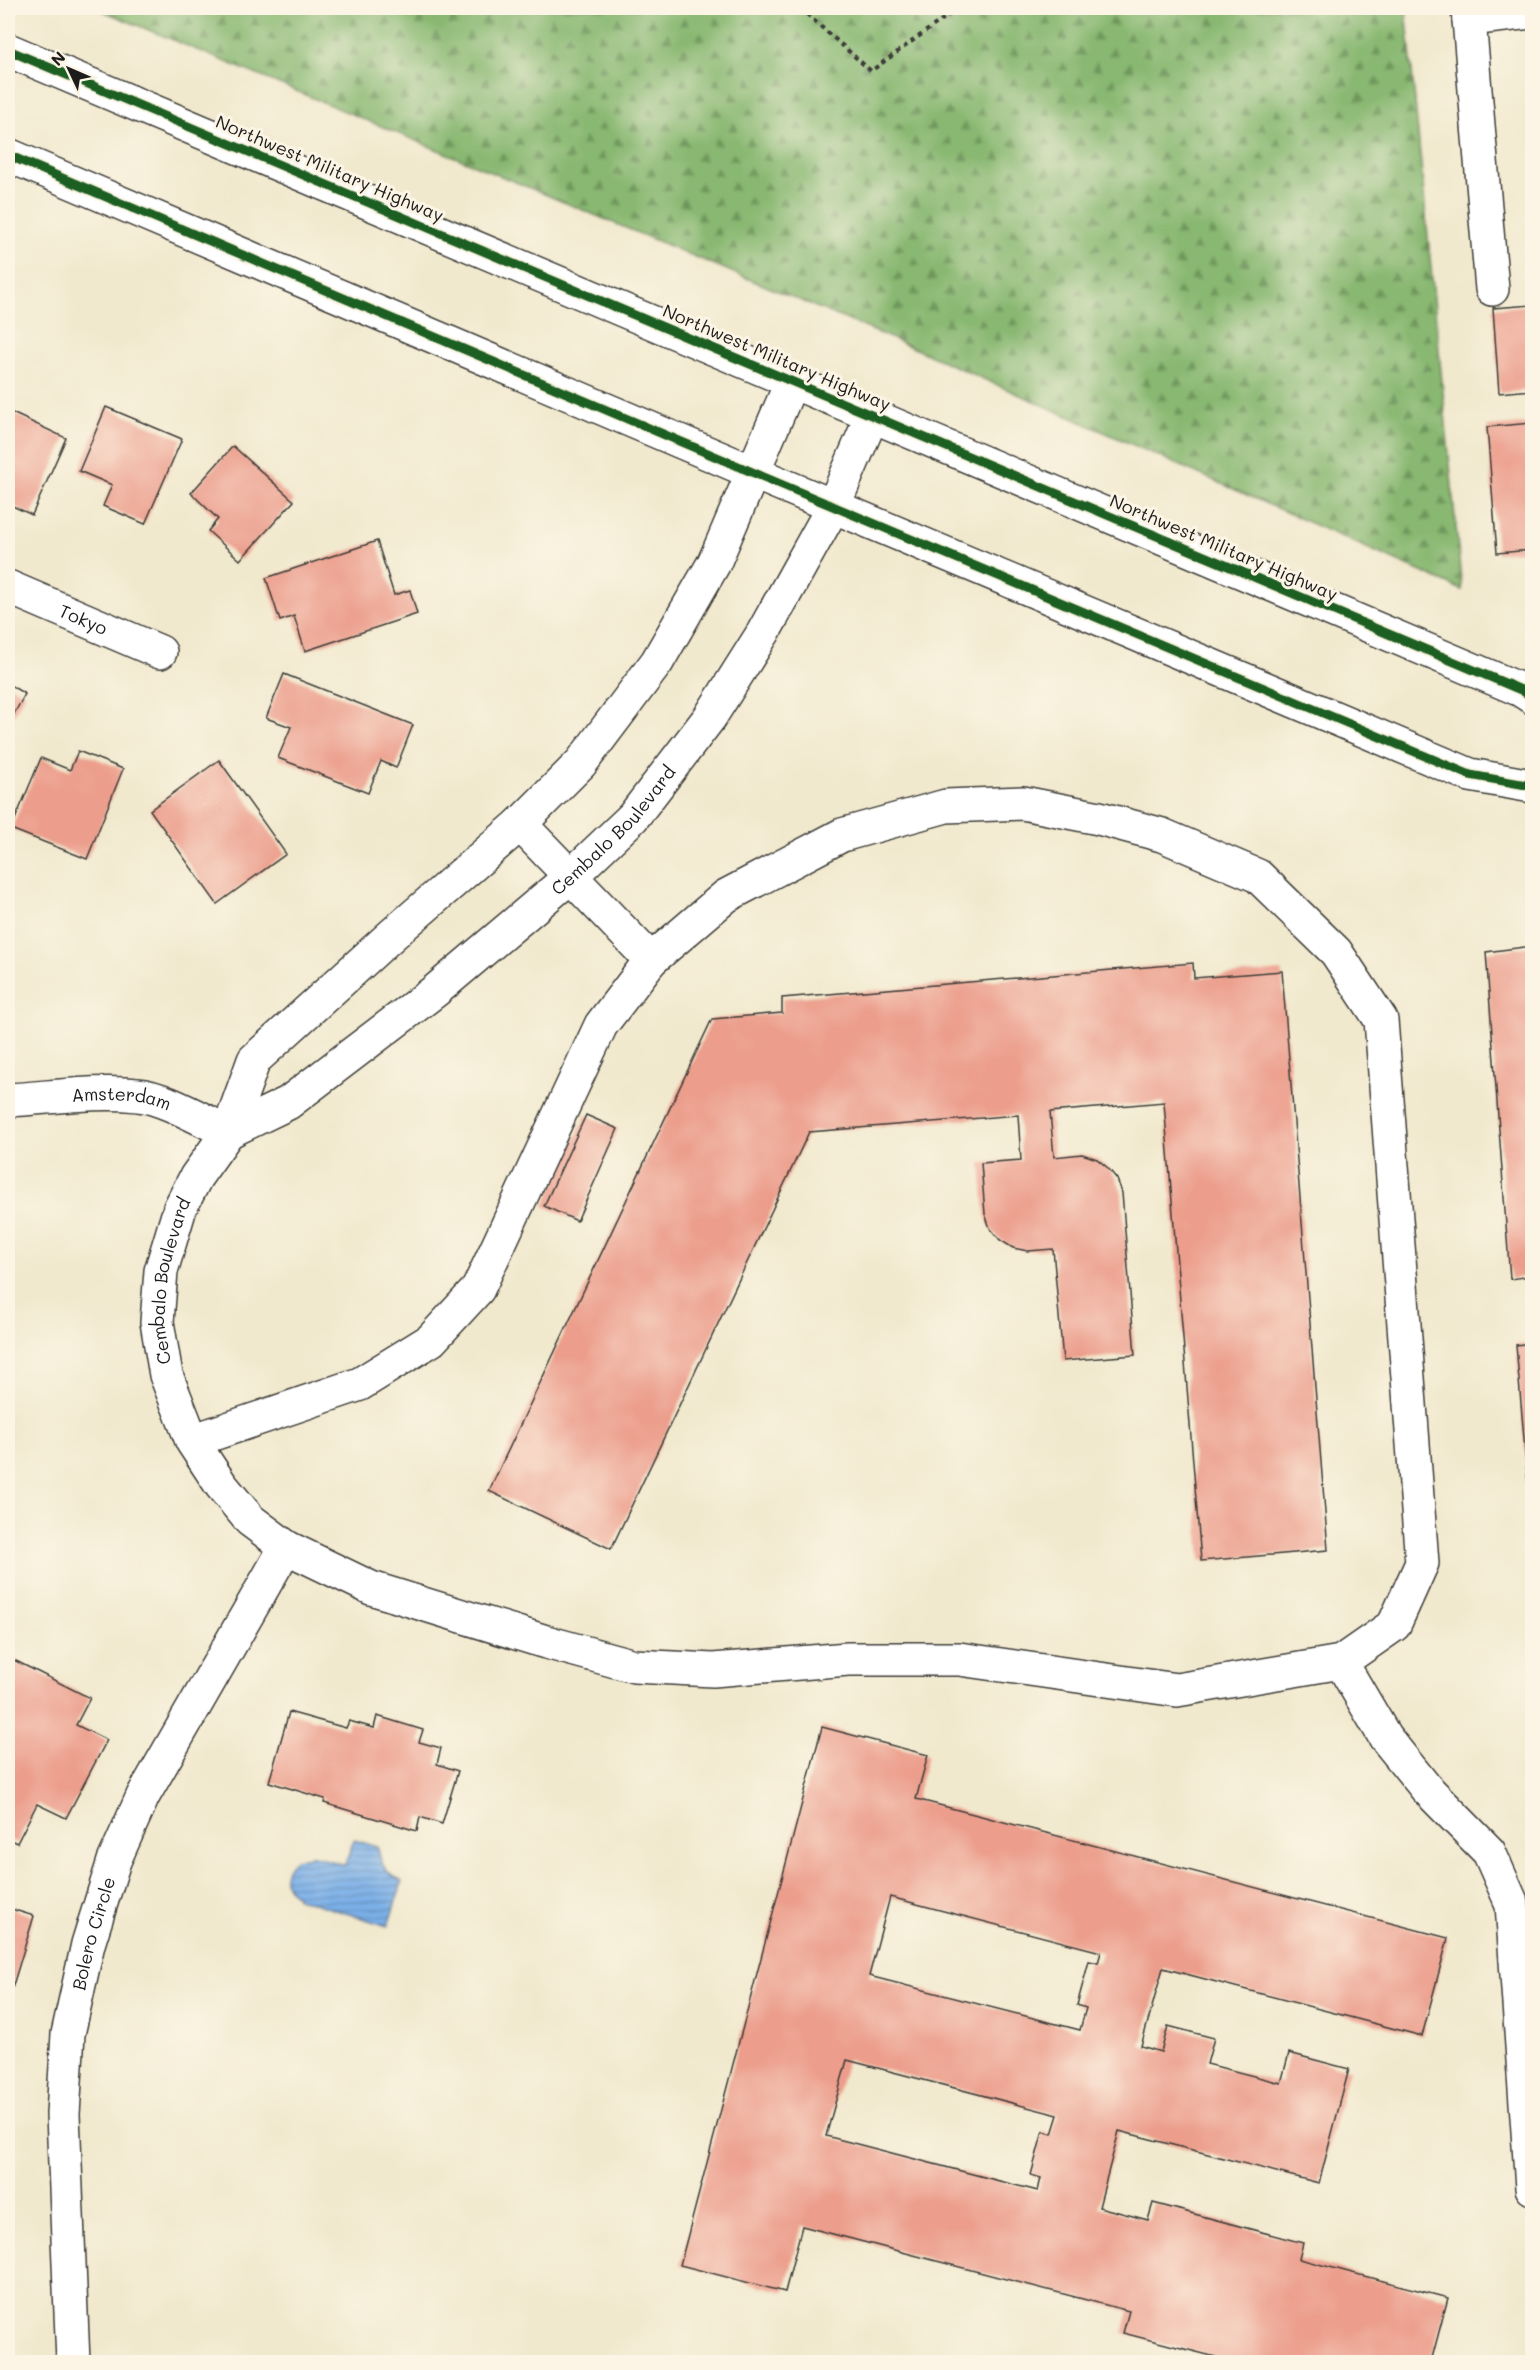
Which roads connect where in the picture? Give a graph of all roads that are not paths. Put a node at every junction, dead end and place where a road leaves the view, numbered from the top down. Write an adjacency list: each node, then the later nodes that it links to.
1 (1533, 12): 2 (street)
2 (1469, 13): 5 (street)
3 (8, 50): 6 (street, Northwest Military Highway)
4 (8, 155): 8 (street)
5 (1492, 289)
6 (792, 381): 7 (street, Northwest Military Highway); 8 (street, Cembalo Boulevard)
7 (872, 416): 9 (street, Cembalo Boulevard); 12 (street, Northwest Military Highway)
8 (752, 472): 9 (street); 14 (street, Cembalo Boulevard)
9 (833, 507): 13 (street); 15 (street, Cembalo Boulevard)
10 (8, 587): 11 (street, Tokyo)
11 (160, 652)
12 (1533, 698)
13 (1533, 786)
14 (520, 825): 15 (street); 18 (street, Cembalo Boulevard)
15 (570, 877): 16 (street); 18 (street, Cembalo Boulevard)
16 (651, 960): 19 (street); 21 (street)
17 (8, 1100): 18 (street, Amsterdam)
18 (228, 1132): 19 (street, Cembalo Boulevard)
19 (192, 1441): 20 (street, Cembalo Boulevard)
20 (286, 1547): 21 (street, Cembalo Boulevard); 23 (street, Bolero Circle)
21 (1341, 1662): 22 (street)
22 (1533, 2188)
23 (73, 2362)

